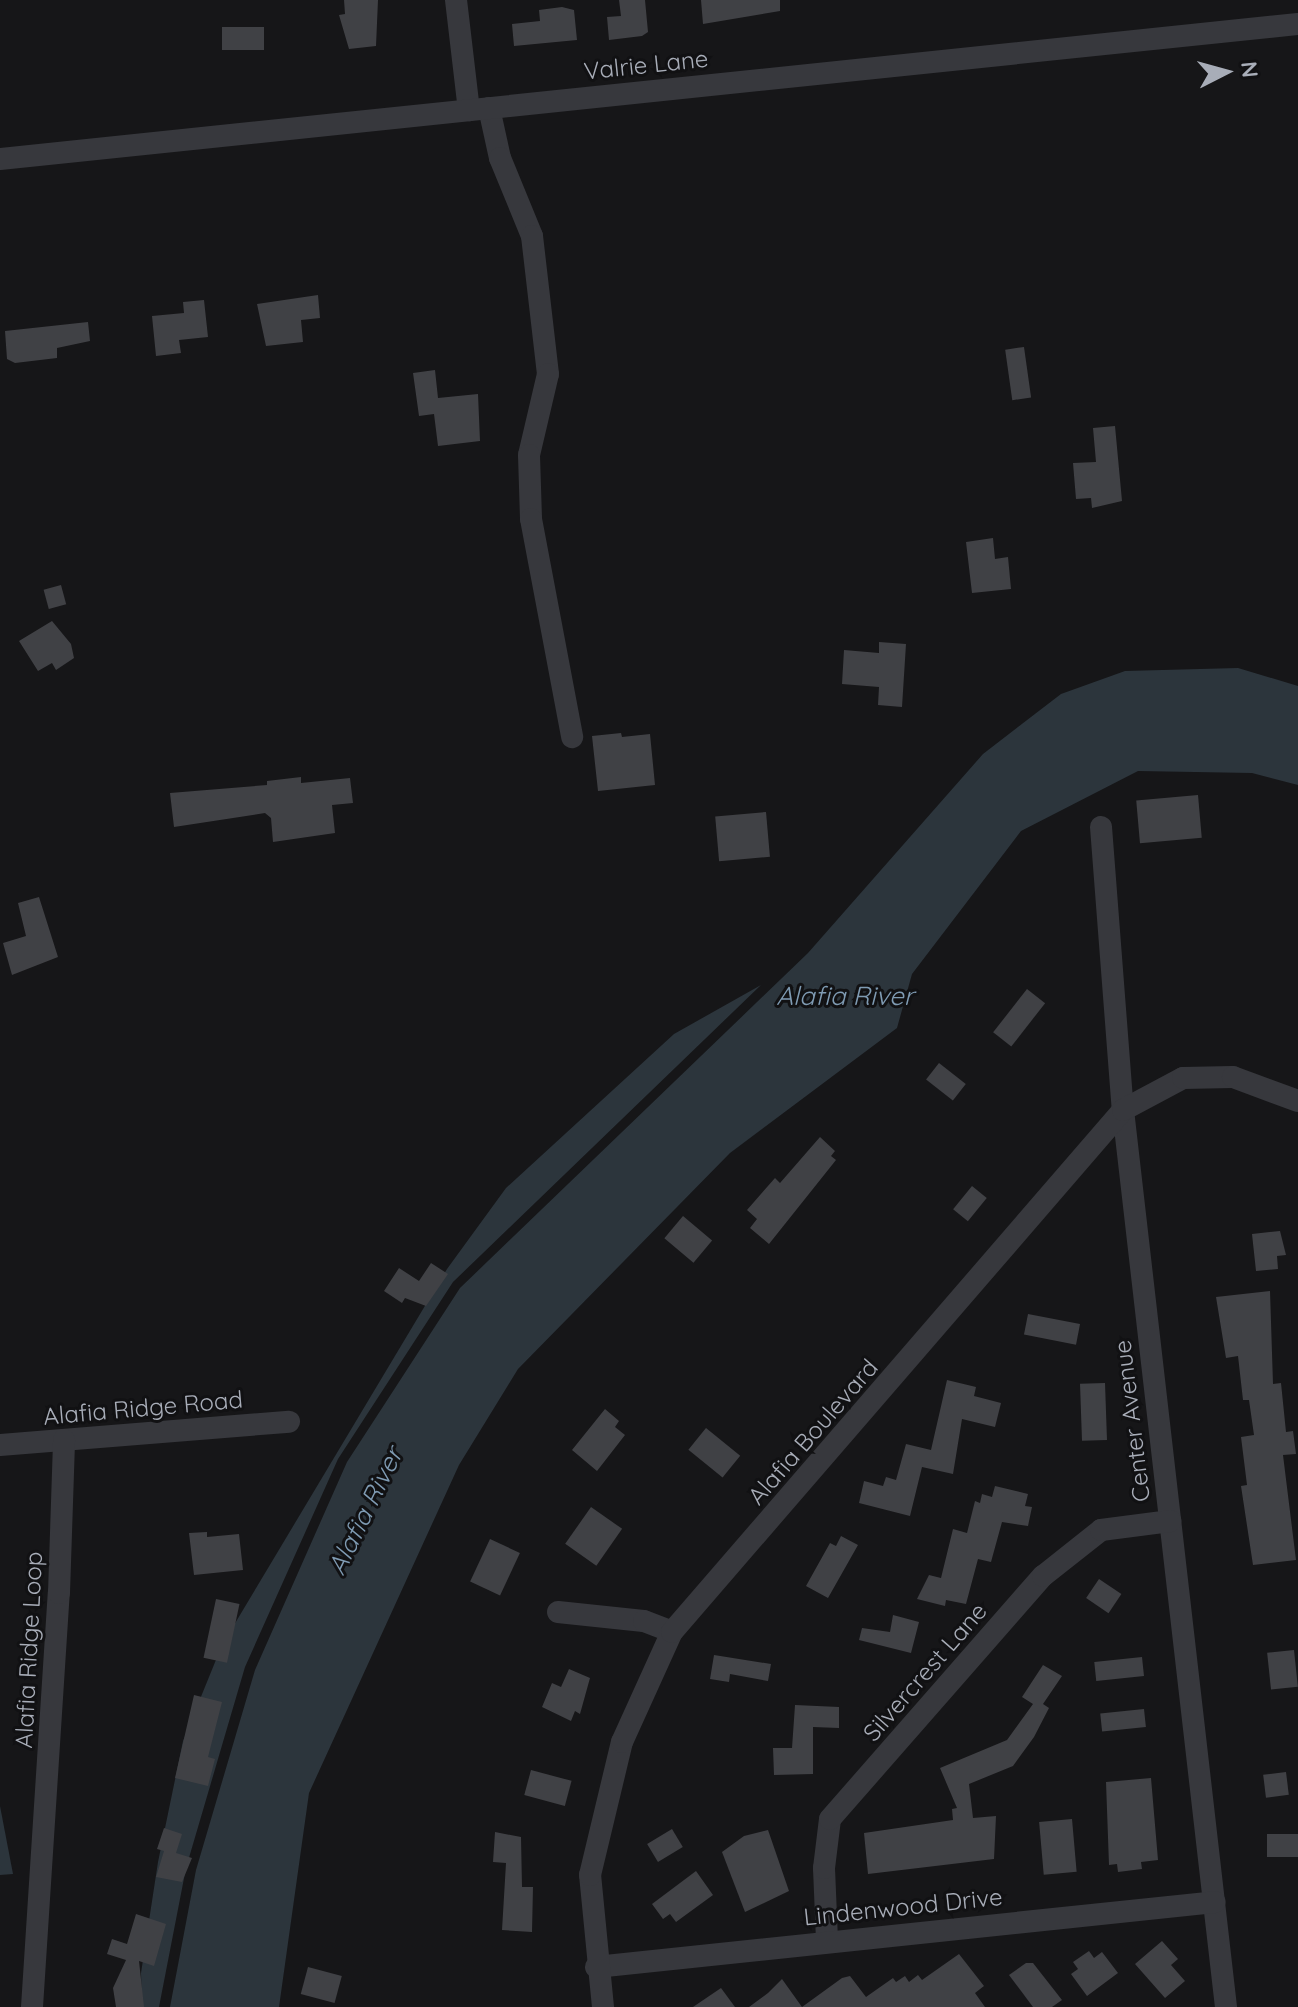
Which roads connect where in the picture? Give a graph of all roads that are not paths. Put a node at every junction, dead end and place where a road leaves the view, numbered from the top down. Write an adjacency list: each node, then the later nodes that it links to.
1 (456, 0): 3 (street)
2 (1298, 24): 3 (street, Valrie Lane)
3 (479, 109): 4 (street, Valrie Lane); 5 (street)
4 (0, 159)
5 (572, 737)
6 (1101, 827): 8 (street, Center Avenue)
7 (1298, 1101): 8 (street, Alafia Boulevard)
8 (1123, 1110): 12 (street, Center Avenue); 14 (street, Alafia Boulevard)
9 (289, 1422): 10 (street, Alafia Ridge Road)
10 (64, 1440): 11 (street, Alafia Ridge Road); 18 (street, Alafia Ridge Loop)
11 (0, 1445)
12 (1170, 1521): 15 (street, Center Avenue); 16 (street, Silvercrest Lane)
13 (558, 1612): 14 (street)
14 (672, 1632): 17 (street, Alafia Boulevard)
15 (1215, 1902): 16 (street, Lindenwood Drive); 20 (street, Center Avenue)
16 (827, 1940): 17 (street, Lindenwood Drive)
17 (596, 1967): 19 (street, Alafia Boulevard)
18 (32, 2007)
19 (603, 2007)
20 (1226, 2007)

